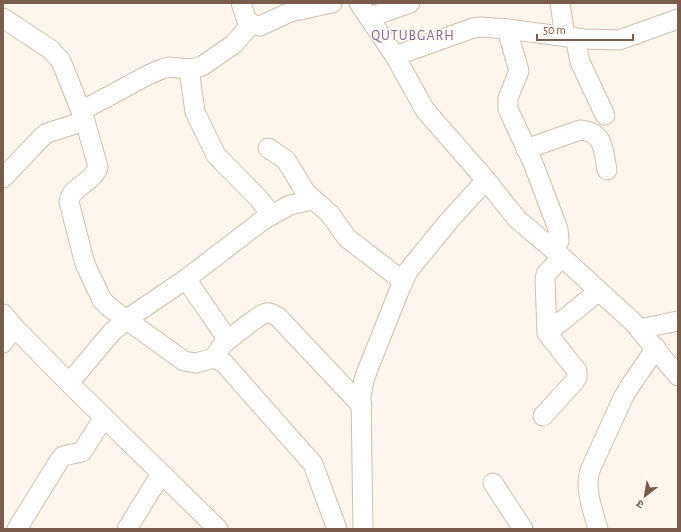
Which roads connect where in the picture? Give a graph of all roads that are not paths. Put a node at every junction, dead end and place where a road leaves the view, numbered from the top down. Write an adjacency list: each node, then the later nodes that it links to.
1 (241, 3): 8 (street)
2 (332, 3): 8 (street)
3 (410, 3): 5 (street)
4 (560, 3): 10 (street)
5 (365, 10): 11 (street)
6 (3, 18): 14 (street)
7 (678, 19): 10 (street)
8 (251, 24): 12 (street)
9 (506, 29): 10 (street); 11 (street); 16 (street)
10 (570, 37): 13 (street)
11 (395, 56): 19 (street)
12 (189, 69): 14 (street); 21 (street)
13 (605, 115)
14 (83, 116): 18 (street); 26 (street)
15 (268, 148): 20 (street)
16 (526, 149): 17 (street); 22 (street)
17 (607, 170)
18 (3, 178)
19 (486, 180): 22 (street); 24 (street)
20 (312, 200): 21 (street); 24 (street)
21 (272, 215): 23 (street)
22 (558, 254): 25 (street); 30 (street)
23 (186, 279): 26 (street); 31 (street)
24 (403, 282): 37 (street)
25 (599, 291): 29 (street); 30 (street)
26 (127, 319): 34 (street); 36 (street)
27 (8, 320): 32 (street); 36 (street)
28 (678, 321): 29 (street)
29 (639, 329): 33 (street)
30 (547, 332): 38 (street)
31 (228, 340): 34 (street); 37 (street)
32 (3, 343)
33 (656, 348): 35 (street); 48 (street)
34 (214, 358): 45 (street)
35 (678, 376)
36 (70, 383): 39 (street)
37 (362, 406): 46 (street)
38 (543, 416)
39 (104, 417): 40 (street); 42 (street)
40 (161, 474): 43 (street); 44 (street)
41 (493, 483): 47 (street)
42 (17, 529)
43 (126, 529)
44 (218, 529)
45 (337, 529)
46 (363, 529)
47 (523, 529)
48 (598, 529)

